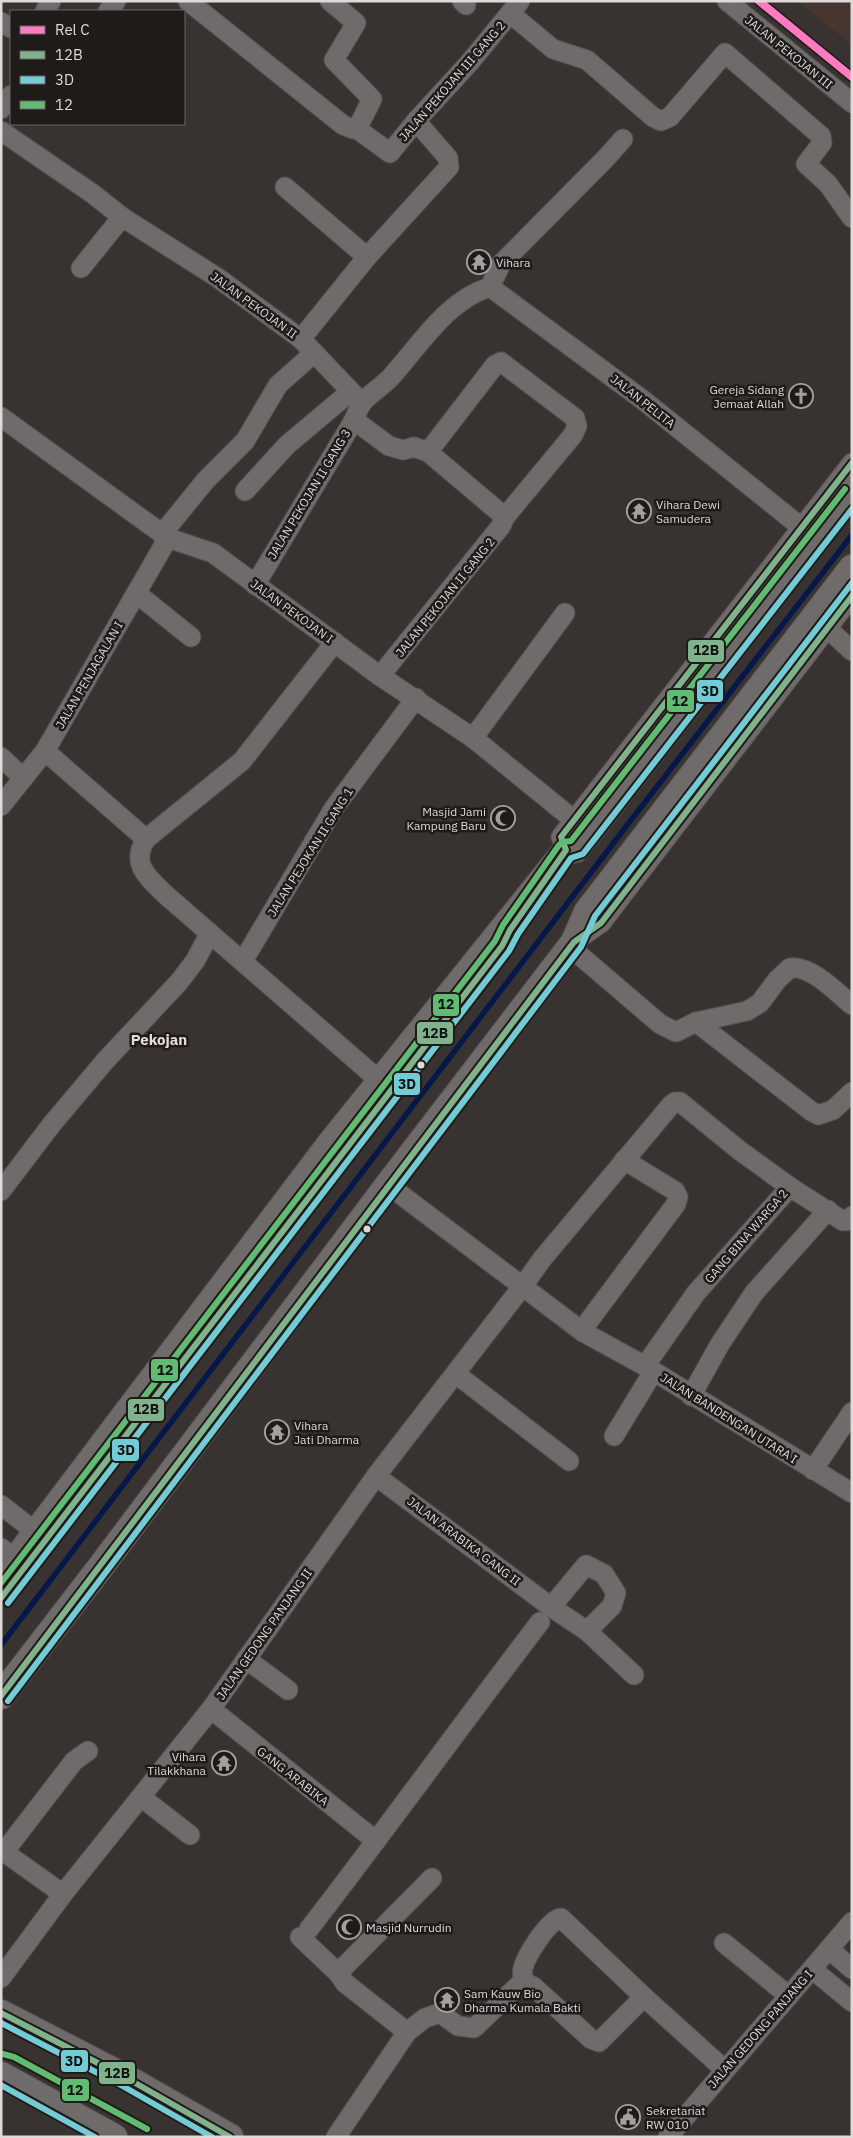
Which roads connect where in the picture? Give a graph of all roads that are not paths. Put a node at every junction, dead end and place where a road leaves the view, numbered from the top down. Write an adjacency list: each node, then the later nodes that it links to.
1 (188, 1): 9 (street)
2 (330, 1): 9 (street)
3 (727, 1): 6 (street, JALAN PEKOJAN III)
4 (515, 8): 8 (street, JALAN PEKOJAN III GANG 2); 14 (street)
5 (10, 96): 7 (street)
6 (852, 103)
7 (1, 109)
8 (416, 121): 9 (street, JALAN PEKOJAN III GANG 2); 15 (street)
9 (357, 129)
10 (1, 131): 13 (street, JALAN PEKOJAN II)
11 (623, 139): 17 (street)
12 (285, 188): 15 (street)
13 (122, 217): 16 (street); 18 (street, JALAN PEKOJAN II)
14 (852, 218)
15 (367, 257): 18 (street)
16 (81, 268)
17 (484, 290): 20 (street); 28 (street, JALAN PELITA)
18 (300, 339): 19 (street, JALAN PEKOJAN II)
19 (314, 353): 20 (street, JALAN PEKOJAN II); 29 (street, JALAN PENJAGALAN I)
20 (356, 398): 22 (street, JALAN PEKOJAN II GANG 3); 25 (street)
21 (1, 417): 29 (street, JALAN PEKOJAN I)
22 (354, 420): 23 (street); 31 (street, JALAN PEKOJAN II GANG 3)
23 (428, 452): 27 (street); 27 (street, JALAN PEKOJAN II GANG 2)
24 (852, 463): 28 (street)
25 (245, 491)
26 (852, 494): 46 (main road)
27 (505, 517): 39 (street, JALAN PEKOJAN II GANG 2)
28 (802, 527): 46 (street)
29 (165, 536): 31 (street, JALAN PEKOJAN I); 32 (street, JALAN PENJAGALAN I)
30 (852, 568): 49 (main road)
31 (255, 585): 37 (street, JALAN PEKOJAN I)
32 (136, 593): 36 (street); 42 (street, JALAN PENJAGALAN I)
33 (852, 596): 35 (street)
34 (565, 613): 41 (street)
35 (827, 628): 38 (street); 49 (street)
36 (191, 637)
37 (334, 642): 39 (street, JALAN PEKOJAN I); 47 (street)
38 (852, 651)
39 (380, 676): 40 (street, JALAN PEKOJAN I)
40 (416, 698): 41 (street, JALAN PEKOJAN I); 50 (street, JALAN PEJOKAN II GANG 1)
41 (473, 738): 46 (street, JALAN PEKOJAN I)
42 (44, 751): 44 (street, JALAN PENJAGALAN I); 47 (street)
43 (1, 757): 44 (street)
44 (24, 778): 45 (street, JALAN PENJAGALAN I)
45 (1, 806)
46 (583, 825): 53 (main road)
47 (146, 839): 48 (street)
48 (210, 933): 50 (street); 58 (street)
49 (572, 945): 52 (street); 56 (main road)
50 (244, 961): 53 (street)
51 (852, 1004): 52 (street)
52 (696, 1022): 54 (street)
53 (380, 1081): 73 (main road)
54 (852, 1092)
55 (624, 1160): 57 (street, GANG BINA WARGA 2); 61 (street, JALAN GEDONG PANJANG II); 62 (street)
56 (388, 1185): 61 (street, JALAN BANDENGAN UTARA I); 80 (main road)
57 (790, 1187): 59 (street); 63 (street, GANG BINA WARGA 2)
58 (1, 1192)
59 (828, 1210): 60 (street); 65 (street)
60 (852, 1216)
61 (522, 1287): 62 (street, JALAN BANDENGAN UTARA I); 64 (street, JALAN GEDONG PANJANG II)
62 (583, 1332): 63 (street, JALAN BANDENGAN UTARA I)
63 (649, 1369): 65 (street, JALAN BANDENGAN UTARA I); 67 (street, GANG BINA WARGA 2)
64 (456, 1374): 68 (street); 70 (street, JALAN GEDONG PANJANG II)
65 (691, 1396): 69 (street, JALAN BANDENGAN UTARA I)
66 (852, 1412): 69 (street)
67 (614, 1436)
68 (569, 1461)
69 (813, 1470): 71 (street, JALAN BANDENGAN UTARA I)
70 (376, 1476): 75 (street, JALAN ARABIKA GANG II); 77 (street, JALAN GEDONG PANJANG II)
71 (852, 1493)
72 (1, 1505): 73 (street)
73 (37, 1533): 74 (main road)
74 (6, 1562)
75 (545, 1615): 76 (street, JALAN ARABIKA GANG II); 76 (street); 85 (street)
76 (587, 1632): 78 (street, JALAN ARABIKA GANG II)
77 (246, 1659): 79 (street); 81 (street, JALAN GEDONG PANJANG II)
78 (634, 1675)
79 (288, 1690)
80 (1, 1696)
81 (211, 1709): 83 (street, JALAN GEDONG PANJANG II); 85 (street, GANG ARABIKA)
82 (88, 1751): 86 (street)
83 (141, 1797): 84 (street); 88 (street, JALAN GEDONG PANJANG II)
84 (190, 1835)
85 (376, 1842): 94 (street)
86 (3, 1854): 88 (street)
87 (432, 1878): 94 (street)
88 (63, 1894): 95 (street, JALAN GEDONG PANJANG II)
89 (852, 1922): 91 (street, JALAN GEDONG PANJANG I)
90 (724, 1943): 97 (street)
91 (829, 1949): 92 (street, JALAN GEDONG PANJANG I); 93 (street)
92 (812, 1969): 97 (street, JALAN GEDONG PANJANG I); 99 (street)
93 (852, 1969)
94 (338, 1973): 101 (street)
95 (1, 1978)
96 (523, 1981): 98 (street); 98 (street); 101 (street)
97 (788, 1996): 102 (street, JALAN GEDONG PANJANG I)
98 (644, 1997): 102 (street)
99 (852, 2002)
100 (1, 2013): 105 (main road)
101 (407, 2032): 106 (street)
102 (724, 2070): 107 (street, JALAN GEDONG PANJANG I)
103 (1, 2075): 104 (main road)
104 (114, 2137)
105 (230, 2137)
106 (336, 2137)
107 (668, 2137)

